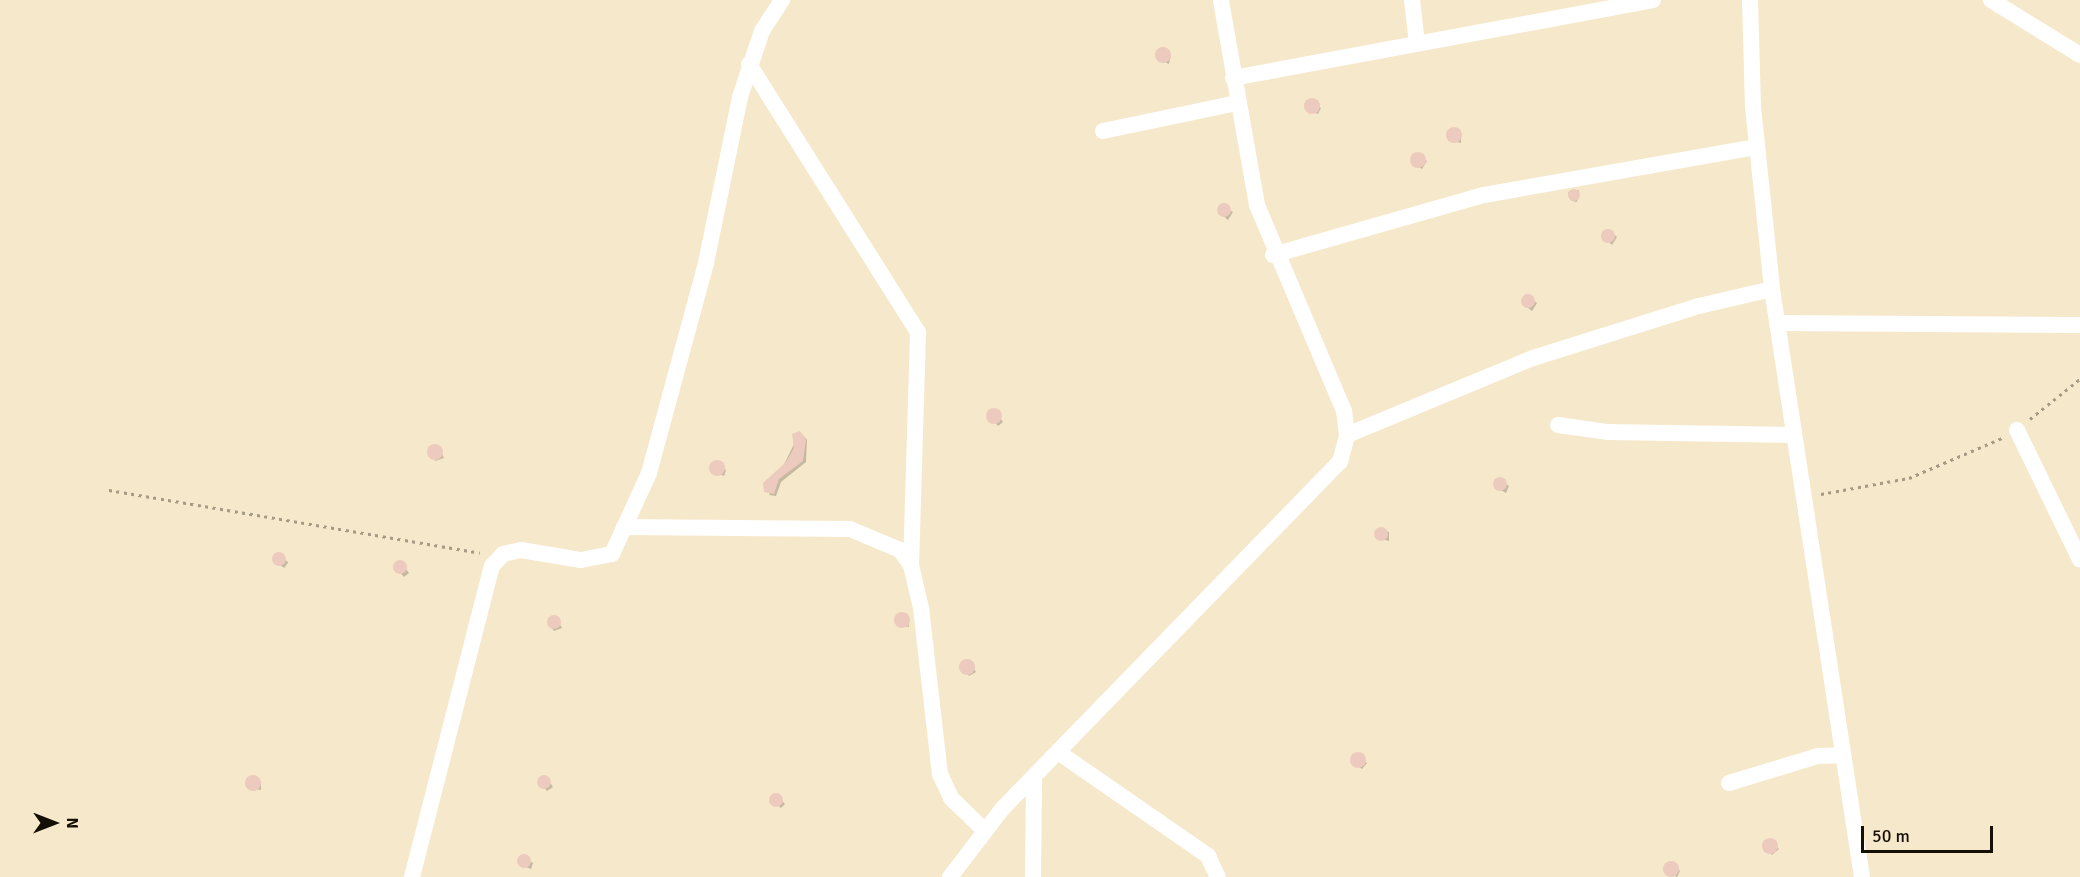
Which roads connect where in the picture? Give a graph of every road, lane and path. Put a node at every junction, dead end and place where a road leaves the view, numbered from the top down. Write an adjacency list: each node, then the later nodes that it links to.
1 (782, 0): 9 (street)
2 (1221, 0): 10 (street)
3 (1412, 0): 7 (street)
4 (1653, 0): 7 (street)
5 (1750, 0): 13 (street)
6 (1991, 0): 8 (street)
7 (1417, 44): 10 (street)
8 (2080, 55)
9 (749, 64): 25 (street); 28 (street)
10 (1233, 78): 11 (street)
11 (1237, 103): 12 (street); 14 (street)
12 (1103, 131)
13 (1757, 147): 14 (street); 15 (street)
14 (1273, 255): 21 (street)
15 (1772, 289): 16 (street); 21 (street)
16 (1778, 323): 17 (street); 22 (street)
17 (2080, 325)
18 (2080, 379): 20 (path)
19 (1558, 425): 22 (street)
20 (2017, 429): 24 (path); 27 (street)
21 (1347, 435): 29 (street)
22 (1793, 435): 24 (street)
23 (109, 490): 26 (path)
24 (1801, 496): 30 (street)
25 (624, 527): 26 (street); 28 (street)
26 (503, 554): 34 (street)
27 (2080, 560)
28 (911, 565): 33 (street)
29 (1058, 752): 31 (street); 37 (street)
30 (1842, 755): 32 (street); 38 (street)
31 (1035, 776): 33 (street); 36 (street)
32 (1729, 783)
33 (984, 830): 35 (street)
34 (412, 877)
35 (950, 877)
36 (1033, 877)
37 (1218, 877)
38 (1862, 877)

